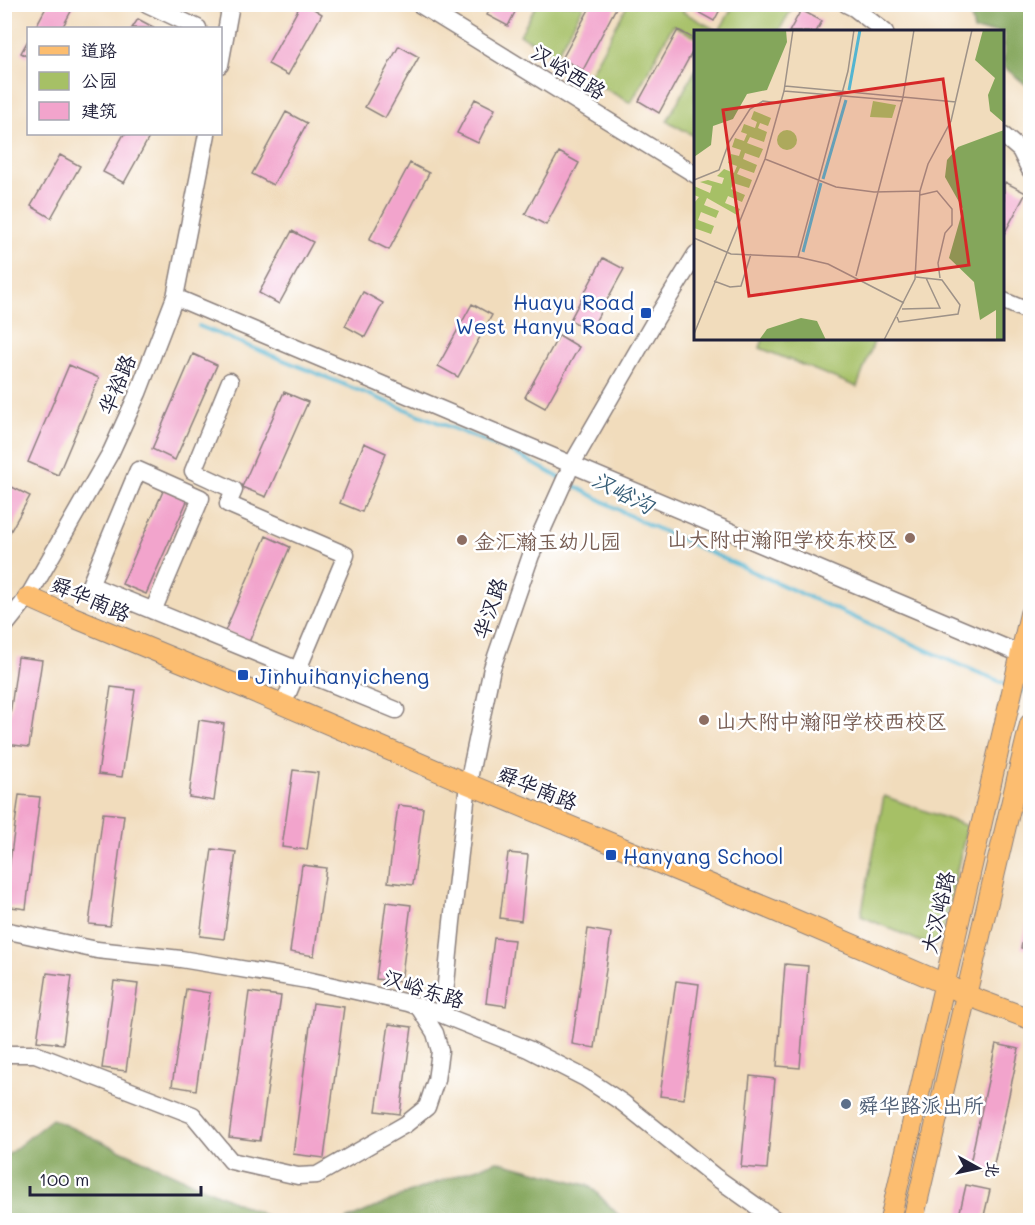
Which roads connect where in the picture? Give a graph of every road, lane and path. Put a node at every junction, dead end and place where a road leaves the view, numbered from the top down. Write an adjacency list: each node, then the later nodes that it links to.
1 (147, 4): 5 (street)
2 (231, 4): 7 (street)
3 (419, 4): 11 (street, 汉峪西路)
4 (846, 4): 6 (street)
5 (196, 27)
6 (882, 30)
7 (223, 41)
8 (207, 135): 13 (street, 华裕路)
9 (1005, 137): 10 (street)
10 (1030, 170)
11 (694, 174)
12 (694, 257): 17 (street, 华汉路)
13 (175, 297): 17 (street); 18 (street, 华裕路)
14 (1005, 301): 15 (street)
15 (1030, 310)
16 (230, 381): 23 (street)
17 (567, 475): 22 (street); 27 (street, 华汉路)
18 (28, 597): 21 (street, 华裕路); 24 (main road, 舜华南路)
19 (153, 611): 19 (street); 23 (street)
20 (1030, 614): 22 (main road, 大汉峪路)
21 (4, 627)
22 (1026, 656): 29 (main road, 大汉峪路)
23 (298, 670): 24 (street); 25 (street)
24 (283, 705): 27 (main road, 舜华南路)
25 (396, 710)
26 (1030, 724): 30 (main road)
27 (468, 784): 29 (main road, 舜华南路); 32 (street, 华汉路)
28 (4, 930): 31 (street, 汉峪东路)
29 (945, 984): 30 (main road, 舜华南路); 36 (main road, 大汉峪路)
30 (966, 995): 33 (main road, 舜华南路); 37 (main road)
31 (418, 1006): 32 (street, 汉峪东路); 34 (street)
32 (443, 1015): 35 (street, 汉峪东路)
33 (1030, 1019)
34 (4, 1053)
35 (776, 1221)
36 (890, 1221)
37 (913, 1221)

